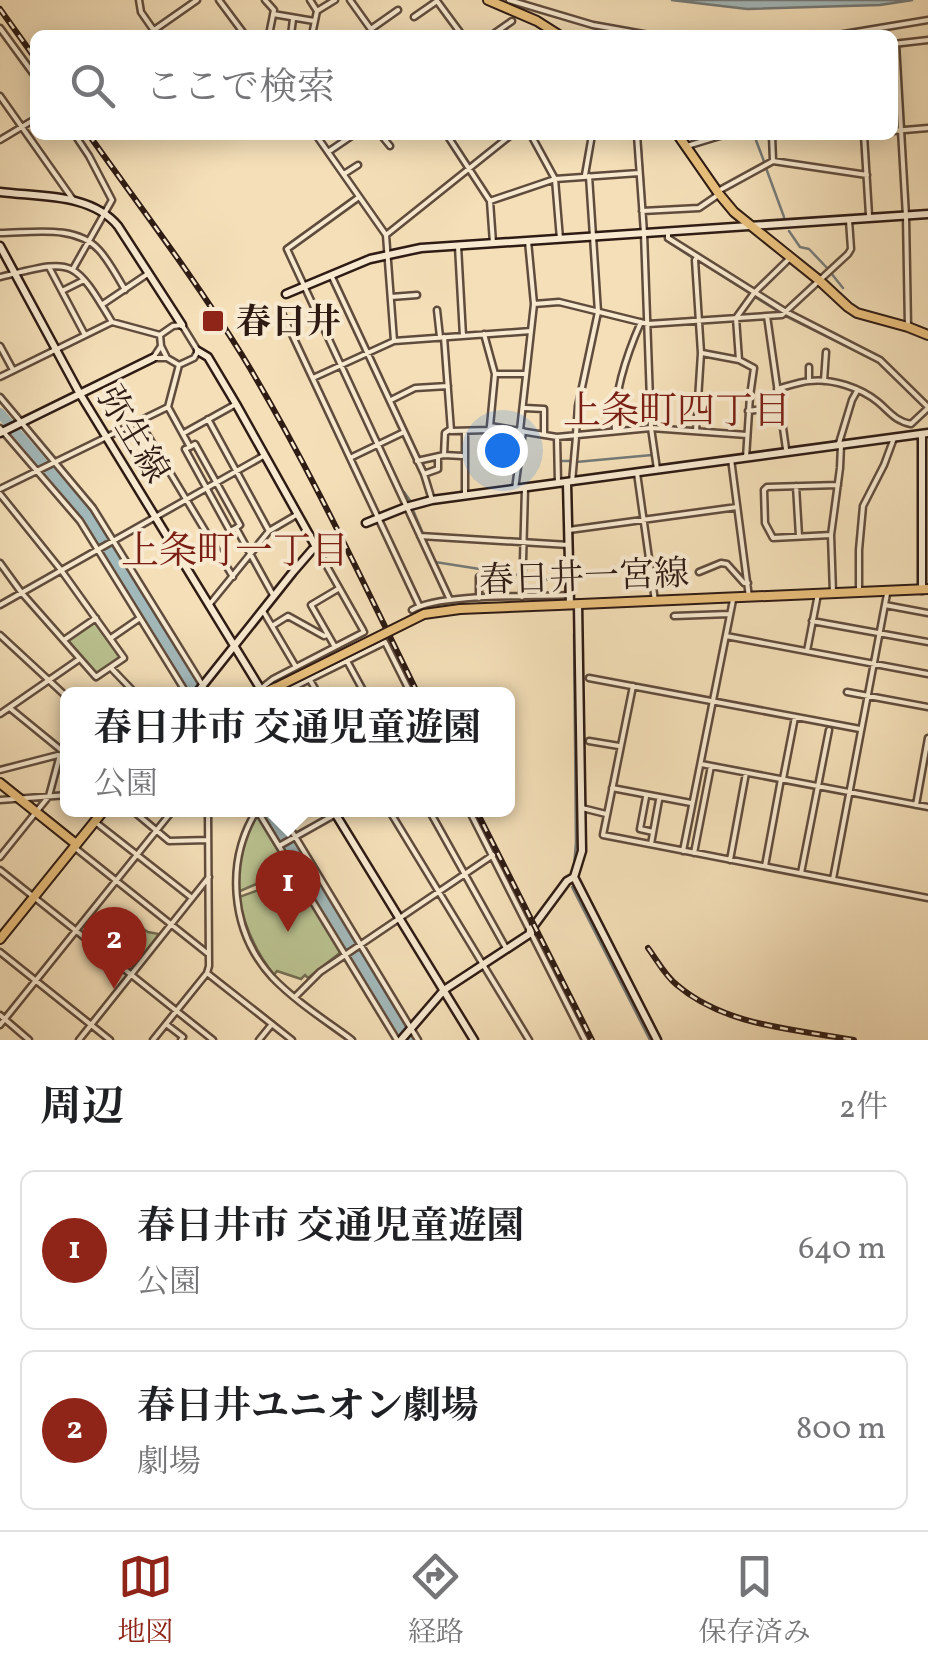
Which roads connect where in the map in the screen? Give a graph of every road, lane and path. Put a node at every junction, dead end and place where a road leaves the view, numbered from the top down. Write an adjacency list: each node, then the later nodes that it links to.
1 (139, 0): 20 (street)
2 (197, 0): 21 (street)
3 (219, 0): 22 (street)
4 (265, 0): 12 (street)
5 (310, 0): 10 (street)
6 (335, 0): 10 (street)
7 (350, 0): 19 (street)
8 (488, 0): 28 (main road)
9 (509, 0): 29 (street)
10 (317, 10): 16 (street)
11 (398, 10): 19 (street)
12 (273, 14): 14 (street); 23 (street)
13 (414, 17): 26 (street)
14 (293, 19): 16 (street); 24 (street)
15 (928, 20): 30 (street)
16 (314, 21): 25 (street)
17 (512, 22): 27 (street)
18 (0, 28): 31 (street)
19 (370, 29)
20 (153, 30)
21 (159, 30)
22 (241, 30)
23 (270, 30)
24 (292, 30)
25 (313, 30)
26 (458, 30)
27 (500, 30)
28 (551, 30)
29 (622, 30)
30 (868, 30)
31 (8, 40): 34 (street); 35 (street)
32 (928, 40): 33 (street)
33 (898, 44)
34 (0, 46)
35 (30, 69)
36 (0, 96): 39 (street)
37 (898, 101): 41 (street)
38 (30, 122): 39 (street)
39 (22, 128): 42 (street); 43 (street)
40 (928, 128): 41 (street)
41 (900, 130): 77 (street)
42 (30, 139)
43 (0, 140)
44 (31, 140): 73 (street)
45 (79, 140): 75 (street)
46 (320, 140): 60 (street)
47 (346, 140): 60 (street)
48 (385, 140): 58 (street)
49 (450, 140): 63 (street)
50 (505, 140): 63 (street)
51 (534, 140): 68 (street)
52 (591, 140): 67 (street)
53 (637, 140): 64 (street)
54 (682, 140): 59 (main road)
55 (707, 140): 59 (street)
56 (772, 140): 61 (street)
57 (864, 140): 66 (street)
58 (390, 146)
59 (687, 146): 70 (main road)
60 (328, 152): 65 (street)
61 (774, 162): 66 (street); 70 (street)
62 (358, 165): 65 (street)
63 (470, 168): 72 (street); 84 (street)
64 (639, 173): 67 (street); 74 (street)
65 (344, 174): 71 (street)
66 (867, 174): 78 (street)
67 (587, 176): 68 (street); 85 (street)
68 (555, 179): 72 (street); 86 (street)
69 (0, 192): 73 (street)
70 (718, 193): 74 (street); 80 (main road)
71 (359, 197): 84 (street); 103 (street)
72 (490, 200): 89 (street)
73 (74, 201): 75 (street)
74 (642, 211): 82 (street)
75 (106, 213): 87 (street); 98 (street)
76 (928, 214): 77 (street)
77 (906, 216): 78 (street); 122 (street)
78 (869, 218): 79 (street)
79 (849, 219): 80 (street); 102 (street)
80 (751, 226): 81 (street); 94 (main road)
81 (668, 231): 82 (street); 93 (street)
82 (644, 233): 85 (street); 120 (street)
83 (0, 234): 87 (street)
84 (386, 235): 92 (street)
85 (594, 237): 86 (street); 114 (street)
86 (560, 239): 88 (street)
87 (90, 241): 96 (street); 104 (street)
88 (528, 241): 89 (street); 110 (street)
89 (493, 243): 91 (street)
90 (0, 246): 97 (street, 弥生線)
91 (458, 246): 92 (street); 128 (street)
92 (388, 254): 99 (street); 109 (street)
93 (697, 256): 106 (street); 118 (street)
94 (791, 257): 102 (main road); 106 (street)
95 (48, 267): 96 (street); 97 (street); 105 (street)
96 (74, 268): 101 (street)
97 (15, 274): 100 (street); 133 (street, 弥生線)
98 (149, 274): 104 (street); 121 (street)
99 (330, 275): 103 (street); 137 (street)
100 (0, 278)
101 (85, 280): 105 (street); 111 (street)
102 (820, 281): 115 (street); 122 (main road)
103 (304, 286): 107 (street); 142 (street)
104 (126, 290): 111 (street)
105 (62, 291): 125 (street)
106 (754, 293): 115 (street); 117 (street)
107 (286, 294)
108 (416, 295): 109 (street)
109 (391, 296): 130 (street)
110 (534, 304): 114 (street); 123 (street)
111 (102, 305): 119 (street)
112 (437, 310): 129 (street)
113 (281, 311): 148 (street)
114 (598, 312): 120 (street); 180 (street)
115 (786, 312): 116 (street); 160 (street)
116 (767, 316): 117 (street); 152 (street)
117 (736, 318): 118 (street); 140 (street)
118 (699, 320): 120 (street); 135 (street)
119 (112, 322): 125 (street); 126 (street)
120 (645, 323): 168 (street); 175 (street)
121 (182, 325): 126 (street); 134 (street)
122 (908, 327): 127 (main road)
123 (531, 331): 124 (street); 146 (street)
124 (484, 334): 128 (street); 145 (street)
125 (85, 335): 133 (street)
126 (160, 335): 132 (street)
127 (928, 335)
128 (463, 336): 129 (street)
129 (442, 337): 130 (street); 151 (street)
130 (394, 341): 137 (street)
131 (0, 346): 144 (street)
132 (161, 346): 138 (street); 139 (street)
133 (56, 350): 144 (street); 154 (street, 弥生線)
134 (198, 350): 141 (street); 157 (street)
135 (701, 352): 140 (street); 173 (street)
136 (826, 352): 150 (street)
137 (368, 354): 142 (street); 156 (street)
138 (154, 358): 139 (street); 154 (street)
139 (167, 358): 141 (street)
140 (739, 360): 162 (street)
141 (179, 365): 159 (street)
142 (342, 366): 148 (street); 185 (street)
143 (809, 367): 149 (street)
144 (13, 370): 147 (street)
145 (495, 374): 146 (street); 167 (street)
146 (526, 374): 161 (street)
147 (0, 376)
148 (314, 378): 192 (street)
149 (809, 381): 150 (street); 152 (street)
150 (824, 381): 153 (street)
151 (448, 386): 156 (street); 169 (street)
152 (778, 389): 158 (street)
153 (857, 391): 166 (street); 186 (street)
154 (80, 394): 165 (street); 182 (street, 弥生線)
155 (0, 397): 165 (street)
156 (389, 401): 174 (street)
157 (236, 404): 163 (street); 189 (street)
158 (780, 406): 162 (street); 188 (street)
159 (168, 407): 164 (street); 176 (street)
160 (928, 407): 166 (street)
161 (523, 408): 172 (street); 179 (street)
162 (748, 411): 177 (street)
163 (208, 419): 176 (street); 200 (street)
164 (138, 421): 182 (street); 212 (street)
165 (20, 423): 170 (street); 197 (street)
166 (911, 424): 181 (street)
167 (490, 426): 171 (street); 172 (street)
168 (651, 428): 173 (street); 175 (street); 199 (street)
169 (451, 429): 171 (street); 190 (street)
170 (3, 430): 198 (street)
171 (465, 431): 191 (street)
172 (522, 431): 179 (street); 209 (street)
173 (696, 431): 177 (street)
174 (404, 432): 185 (street); 196 (street)
175 (615, 432): 180 (street)
176 (183, 434): 187 (street)
177 (747, 434): 194 (street)
178 (925, 434): 181 (street); 217 (street)
179 (544, 435): 183 (street)
180 (576, 436): 183 (street); 203 (street)
181 (911, 436): 184 (street)
182 (107, 437): 197 (street); 218 (street, 弥生線)
183 (557, 438): 205 (street)
184 (894, 438): 186 (street); 244 (street)
185 (378, 444): 192 (street); 214 (street)
186 (840, 445): 188 (street); 206 (street)
187 (190, 446): 204 (street); 208 (street)
188 (786, 452): 194 (street)
189 (265, 455): 200 (street); 216 (street)
190 (444, 455): 191 (street); 193 (street)
191 (463, 456): 211 (street)
192 (350, 458): 219 (street)
193 (438, 458): 196 (street); 202 (street)
194 (746, 458): 195 (street)
195 (731, 460): 199 (street); 215 (street)
196 (417, 461): 202 (street)
197 (53, 462): 198 (street); 228 (street)
198 (39, 469): 210 (street); 232 (street)
199 (657, 470): 201 (street)
200 (238, 471): 204 (street); 223 (street)
201 (637, 472): 203 (street); 220 (street)
202 (424, 474): 213 (street)
203 (570, 482): 205 (street); 224 (street)
204 (217, 483): 208 (street); 222 (street)
205 (558, 484): 209 (street)
206 (838, 485): 207 (street); 225 (street)
207 (796, 486): 227 (street); 227 (street)
208 (207, 488): 212 (street); 222 (street)
209 (520, 488): 211 (street); 229 (street)
210 (0, 491): 235 (street)
211 (465, 496): 213 (street)
212 (186, 500): 218 (street); 237 (street)
213 (432, 500): 214 (street)
214 (406, 507): 219 (street); 226 (street)
215 (737, 507): 220 (street); 239 (street)
216 (298, 514): 223 (street); 231 (street)
217 (925, 517): 241 (street)
218 (156, 518): 228 (street); 256 (street, 弥生線)
219 (378, 518): 221 (street); 257 (street)
220 (643, 520): 224 (street); 253 (street)
221 (366, 523)
222 (236, 528): 233 (street)
223 (270, 530): 233 (street)
224 (569, 530): 230 (street)
225 (831, 535): 227 (street); 245 (street)
226 (420, 536): 229 (street); 252 (street)
227 (799, 536)
228 (114, 542): 232 (street); 292 (street)
229 (524, 544): 230 (street); 248 (street)
230 (569, 545): 254 (street)
231 (319, 546): 240 (street); 247 (street)
232 (99, 549): 235 (street); 265 (street)
233 (250, 555): 237 (street); 247 (street)
234 (0, 563): 243 (street)
235 (61, 570): 243 (street); 264 (street)
236 (700, 572): 239 (street)
237 (233, 577): 256 (street)
238 (479, 577): 250 (street)
239 (748, 583): 249 (street)
240 (340, 588): 268 (street); 271 (street)
241 (925, 590): 242 (main road, 春日井一宮線)
242 (888, 591): 244 (main road, 春日井一宮線); 258 (street)
243 (21, 592): 255 (street); 274 (street)
244 (858, 592): 245 (main road, 春日井一宮線)
245 (833, 593): 246 (main road, 春日井一宮線)
246 (818, 594): 249 (main road, 春日井一宮線); 266 (street)
247 (274, 596): 260 (street)
248 (522, 597): 250 (street); 254 (street)
249 (750, 597): 251 (main road, 春日井一宮線)
250 (479, 598): 252 (street)
251 (734, 598): 253 (main road, 春日井一宮線); 262 (street)
252 (450, 600): 257 (street)
253 (654, 600): 254 (main road, 春日井一宮線)
254 (573, 601): 296 (main road, 春日井一宮線, bridge); 337 (street)
255 (0, 604)
256 (209, 606): 276 (street, 弥生線)
257 (418, 606): 259 (street)
258 (885, 606): 261 (street); 269 (street)
259 (412, 610)
260 (262, 611): 267 (street); 276 (street)
261 (928, 613)
262 (730, 614): 263 (street); 272 (street)
263 (674, 616)
264 (96, 618): 273 (street); 274 (street)
265 (140, 618): 273 (street); 291 (street)
266 (812, 621): 269 (street); 279 (street)
267 (272, 626): 271 (street); 283 (street)
268 (364, 632): 277 (street); 278 (street)
269 (880, 634): 275 (street); 282 (street)
270 (0, 635): 287 (street)
271 (328, 635): 277 (street)
272 (726, 636): 279 (street); 304 (street)
273 (110, 638): 284 (street)
274 (64, 640): 280 (street)
275 (928, 642)
276 (234, 646): 293 (street); 294 (street, 弥生線)
277 (334, 648): 283 (street)
278 (372, 648): 281 (street); 300 (street)
279 (807, 651): 282 (street)
280 (80, 659): 284 (street); 287 (street)
281 (346, 662): 288 (street); 299 (street)
282 (874, 664): 285 (street); 303 (street)
283 (296, 667): 295 (street)
284 (110, 668): 290 (street)
285 (928, 674)
286 (590, 678): 289 (street)
287 (49, 680): 301 (street); 305 (street)
288 (310, 680): 297 (street); 298 (street)
289 (633, 686): 304 (street); 313 (street)
290 (129, 687)
291 (183, 687)
292 (199, 687)
293 (202, 687)
294 (259, 687)
295 (264, 687)
296 (286, 687)
297 (290, 687)
298 (314, 687)
299 (361, 687)
300 (408, 687)
301 (60, 690)
302 (846, 692): 303 (street)
303 (868, 696): 306 (street); 310 (street)
304 (713, 700): 308 (street); 316 (street)
305 (10, 708): 307 (street); 314 (street)
306 (928, 708)
307 (0, 714)
308 (796, 716): 310 (street); 323 (street)
309 (829, 730): 325 (street)
310 (862, 730): 327 (street)
311 (589, 741): 313 (street)
312 (928, 741): 321 (street)
313 (621, 747): 326 (street)
314 (60, 750)
315 (60, 755): 319 (street)
316 (700, 764): 317 (street); 334 (street)
317 (712, 766): 320 (street); 361 (street)
318 (60, 767): 330 (street)
319 (0, 770)
320 (746, 772): 323 (street); 365 (street)
321 (921, 776): 322 (street); 335 (street)
322 (928, 777)
323 (782, 779): 325 (street); 366 (street)
324 (0, 783): 331 (main road)
325 (818, 786): 327 (street); 369 (street)
326 (612, 788): 329 (street); 339 (street)
327 (850, 792): 335 (street); 372 (street)
328 (60, 795): 330 (street)
329 (646, 795): 332 (street); 354 (street)
330 (49, 796): 331 (street); 338 (street)
331 (19, 798): 333 (street); 338 (main road)
332 (659, 798): 334 (street); 354 (street)
333 (0, 800)
334 (693, 803): 360 (street)
335 (916, 804): 336 (street)
336 (928, 807)
337 (582, 808): 339 (street); 371 (street)
338 (37, 812): 358 (main road); 364 (street)
339 (607, 814): 357 (street)
340 (97, 817): 352 (main road)
341 (140, 817): 353 (street)
342 (166, 817): 353 (street)
343 (208, 817): 356 (street)
344 (252, 817): 393 (street)
345 (262, 817): 359 (street)
346 (283, 817): 355 (street)
347 (327, 817): 355 (street)
348 (341, 817): 378 (street)
349 (393, 817): 374 (street)
350 (432, 817): 368 (street)
351 (474, 817): 363 (street)
352 (94, 821): 358 (main road); 362 (street)
353 (156, 830): 356 (street); 362 (street)
354 (653, 832): 357 (street)
355 (294, 838): 359 (street); 383 (street)
356 (208, 840): 370 (street)
357 (650, 844): 360 (street)
358 (75, 845): 373 (street); 375 (main road)
359 (281, 845): 386 (street)
360 (683, 851): 361 (street)
361 (694, 853): 365 (street)
362 (137, 854): 373 (street); 376 (street)
363 (493, 855): 368 (street); 381 (street)
364 (0, 857)
365 (730, 860): 366 (street)
366 (765, 866): 369 (street)
367 (0, 870): 375 (street)
368 (464, 874): 374 (street); 384 (street)
369 (802, 874): 372 (street)
370 (209, 877): 376 (street); 387 (street)
371 (574, 877): 381 (street); 415 (street)
372 (833, 879): 377 (street)
373 (116, 880): 379 (street); 380 (street)
374 (438, 891): 378 (street); 388 (street)
375 (34, 897): 380 (street); 382 (main road)
376 (192, 898): 379 (street)
377 (928, 898)
378 (399, 917): 383 (street); 392 (street)
379 (171, 924): 387 (street); 390 (street)
380 (75, 930): 390 (street); 391 (street)
381 (530, 932): 384 (street); 414 (street)
382 (0, 939)
383 (360, 944): 386 (street); 400 (street)
384 (506, 948): 388 (street)
385 (0, 952): 391 (street)
386 (347, 954): 393 (street); 410 (street)
387 (210, 955): 389 (street)
388 (482, 964): 392 (street); 413 (street)
389 (208, 973): 394 (street); 397 (street)
390 (131, 974): 394 (street); 399 (street)
391 (35, 980): 395 (street); 399 (street)
392 (444, 990): 400 (street); 412 (street)
393 (295, 997): 409 (street)
394 (176, 1010): 396 (street); 406 (street)
395 (2, 1017): 398 (street); 401 (street)
396 (166, 1024): 404 (street); 405 (street)
397 (272, 1024): 407 (street); 408 (street)
398 (0, 1025)
399 (91, 1025): 402 (street); 403 (street)
400 (410, 1029): 410 (street); 411 (street)
401 (28, 1040)
402 (79, 1040)
403 (110, 1040)
404 (153, 1040)
405 (181, 1040)
406 (214, 1040)
407 (259, 1040)
408 (292, 1040)
409 (352, 1040)
410 (399, 1040)
411 (418, 1040)
412 (474, 1040)
413 (529, 1040)
414 (585, 1040)
415 (657, 1040)

